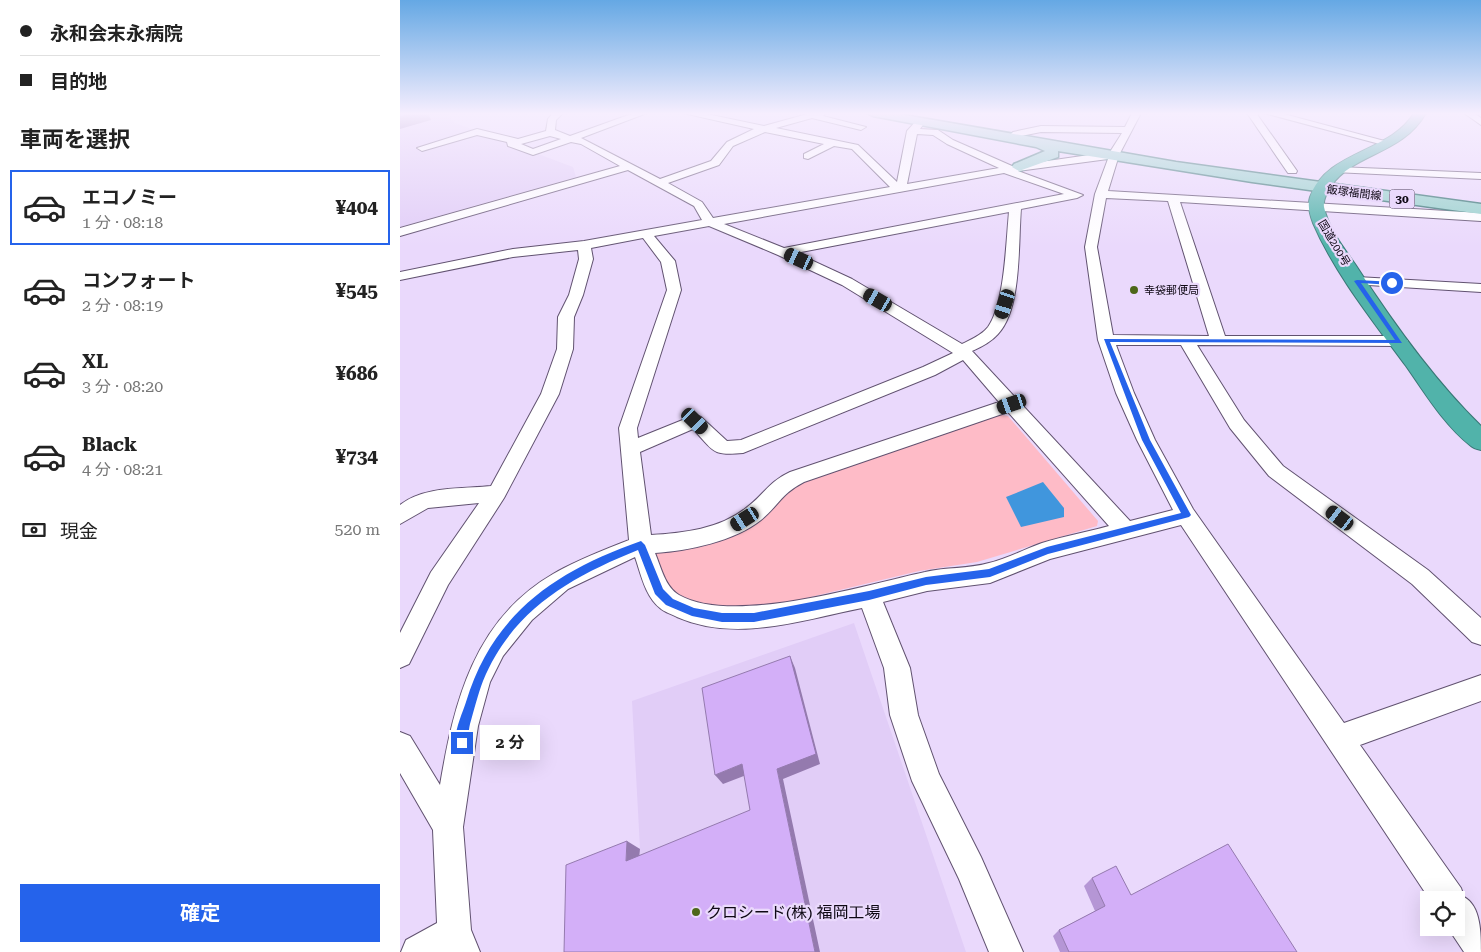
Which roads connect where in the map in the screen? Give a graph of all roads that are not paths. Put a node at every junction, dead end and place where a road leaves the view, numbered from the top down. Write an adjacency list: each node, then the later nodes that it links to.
1 (611, 157): 12 (street)
2 (719, 157): 17 (street)
3 (866, 157): 18 (street)
4 (906, 157): 18 (street)
5 (985, 157): 13 (street)
6 (1043, 157): 13 (main road)
7 (1087, 157): 13 (street)
8 (1114, 157): 20 (street)
9 (1150, 157): 16 (main road, 飯塚福間線 / 30)
10 (1282, 157): 14 (street)
11 (1365, 157): 16 (highway)
12 (628, 167): 17 (street); 28 (street)
13 (1011, 169): 18 (street); 19 (street)
14 (1292, 171)
15 (1481, 176): 16 (street)
16 (1329, 181): 22 (main road, 飯塚福間線 / 30); 23 (highway, 国道200号); 25 (main road, 飯塚福間線 / 30)
17 (659, 183): 27 (street)
18 (898, 189): 27 (street)
19 (1077, 196): 20 (street); 24 (street)
20 (1100, 196): 21 (street); 35 (street)
21 (1173, 198): 23 (street); 37 (street)
22 (1481, 202)
23 (1316, 206): 26 (street); 33 (highway, 国道200号)
24 (1015, 208): 31 (street); 39 (street)
25 (1481, 209)
26 (1481, 217)
27 (709, 222): 29 (street); 31 (street)
28 (400, 232)
29 (646, 234): 30 (street); 42 (street)
30 (584, 245): 32 (street); 43 (street)
31 (783, 252): 39 (street)
32 (400, 276)
33 (1357, 281): 34 (street); 38 (highway, 国道200号)
34 (1481, 288)
35 (1106, 340): 36 (street); 44 (street)
36 (1187, 341): 37 (street); 49 (street)
37 (1219, 341): 38 (street)
38 (1400, 342): 41 (highway, 国道200号)
39 (963, 352): 40 (street); 42 (street)
40 (1012, 404): 46 (street); 47 (street)
41 (1481, 441)
42 (630, 449): 47 (street)
43 (497, 493): 45 (street); 50 (street)
44 (1186, 515): 46 (street); 52 (street)
45 (400, 516)
46 (1126, 531): 48 (street)
47 (641, 545): 48 (street); 54 (street)
48 (869, 596): 60 (street)
49 (1481, 634)
50 (400, 656)
51 (1481, 688): 52 (street)
52 (1340, 738): 55 (street)
53 (400, 746): 54 (street)
54 (448, 828): 57 (street)
55 (1443, 891)
56 (1465, 923): 58 (street)
57 (458, 942): 59 (street)
58 (1481, 947)
59 (418, 952)
60 (1006, 952)

